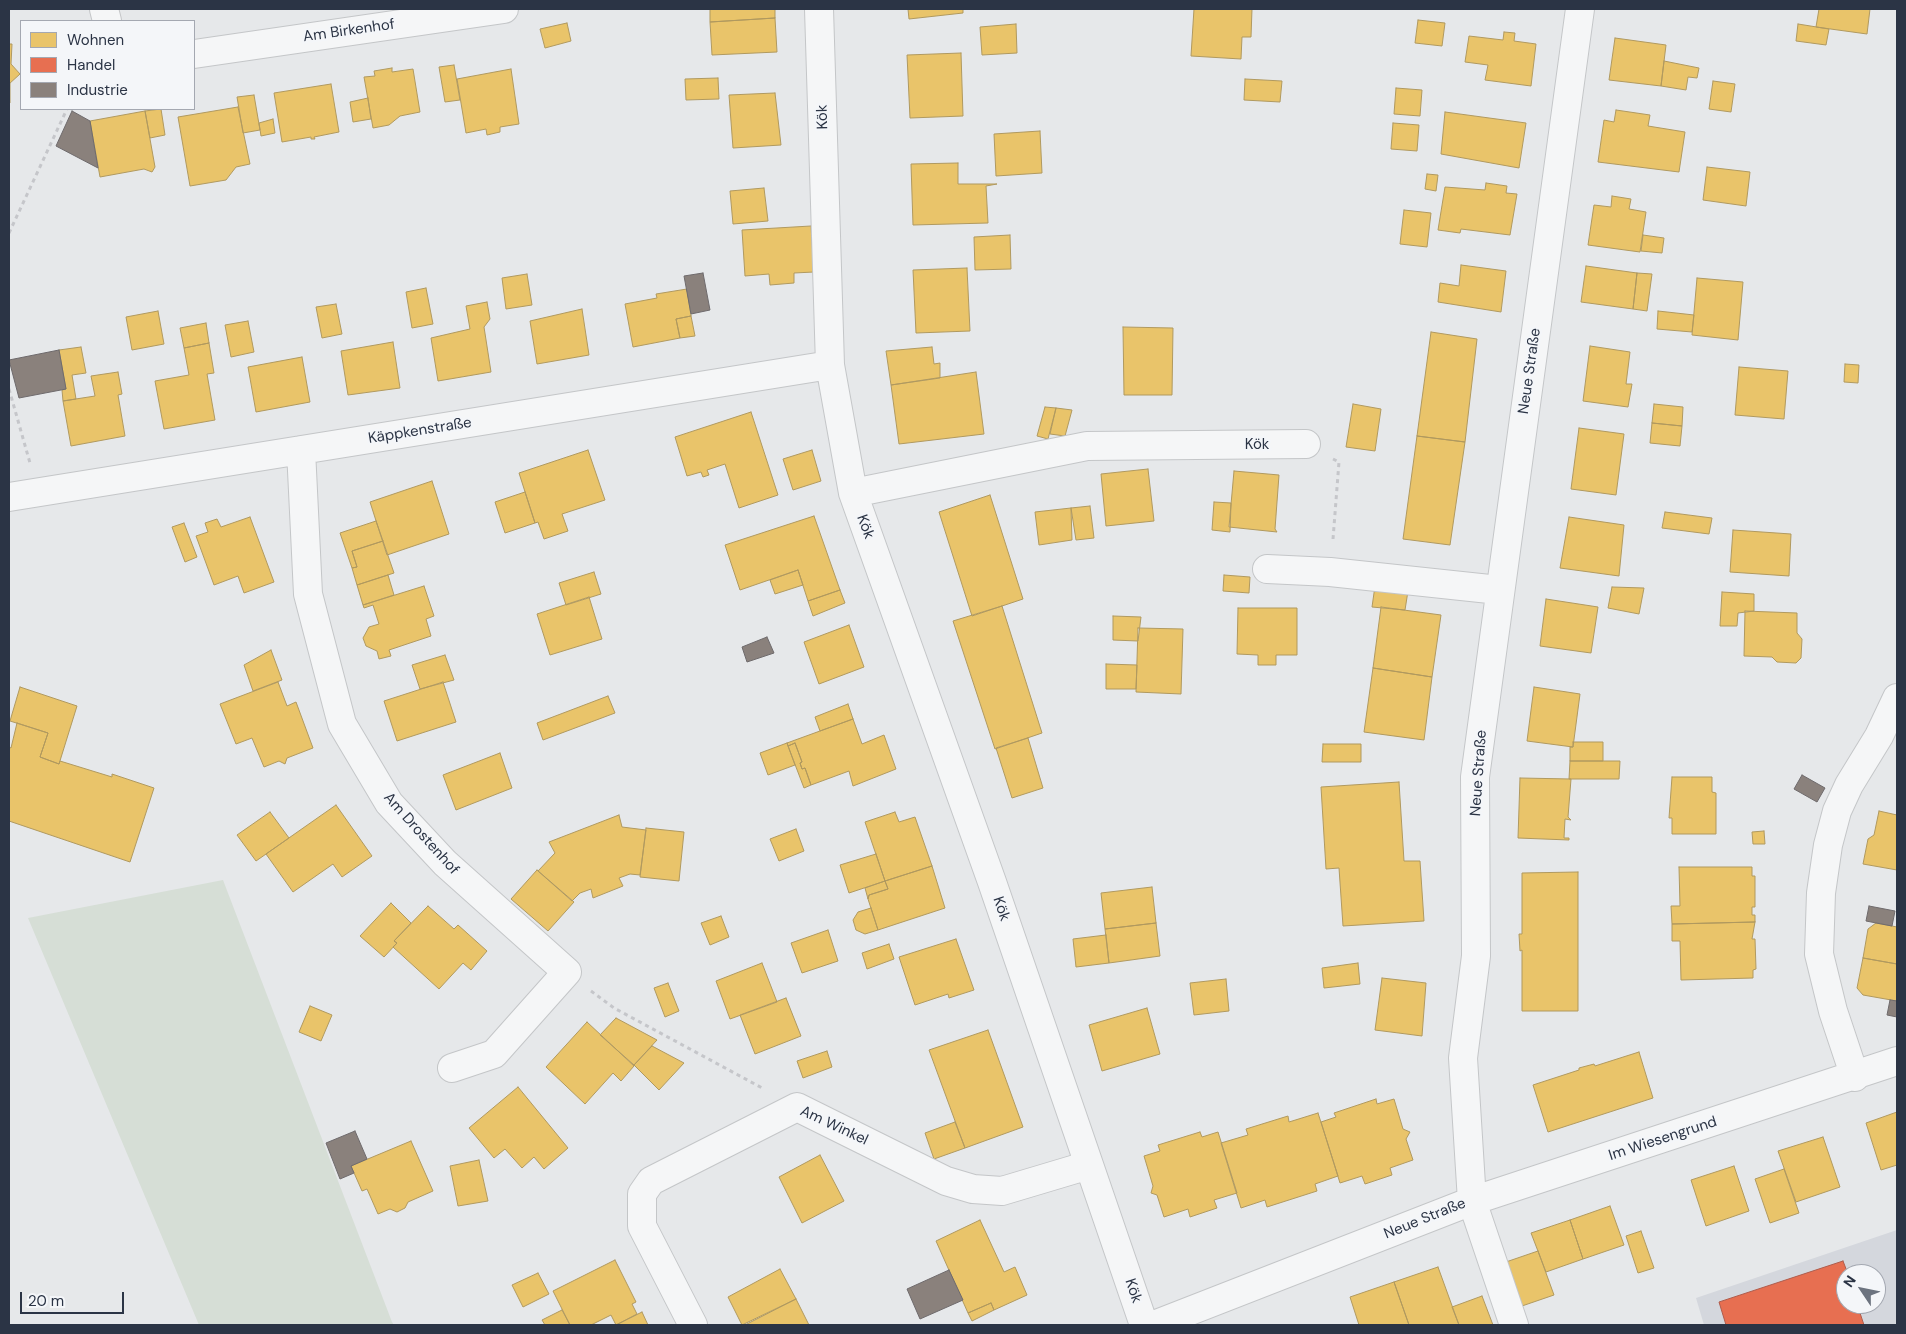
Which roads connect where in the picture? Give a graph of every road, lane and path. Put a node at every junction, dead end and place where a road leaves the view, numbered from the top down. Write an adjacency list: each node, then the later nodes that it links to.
1 (504, 9): 4 (street, Am Birkenhof)
2 (819, 9): 7 (street, Kök)
3 (1580, 9): 16 (street, Neue Straße)
4 (195, 54)
5 (67, 110): 6 (path)
6 (9, 233)
7 (830, 365): 10 (street, Käppkenstraße); 12 (street, Kök)
8 (9, 389): 11 (path)
9 (1306, 444): 12 (street, Kök); 15 (path)
10 (302, 450): 11 (street, Käppkenstraße); 18 (street, Am Drostenhof)
11 (38, 492): 13 (street, Käppkenstraße)
12 (853, 493): 23 (street, Kök)
13 (9, 497)
14 (1267, 569): 15 (street)
15 (1330, 572): 16 (street)
16 (1500, 590): 24 (street, Neue Straße)
17 (1897, 698): 21 (street)
18 (567, 972): 20 (street); 22 (path)
19 (1897, 1061): 21 (street, Im Wiesengrund)
20 (452, 1068)
21 (1854, 1077): 24 (street, Im Wiesengrund)
22 (797, 1107): 23 (street, Am Winkel); 25 (street, Am Winkel)
23 (1090, 1165): 26 (street, Kök)
24 (1472, 1201): 27 (street, Neue Straße); 28 (street)
25 (693, 1325)
26 (1144, 1325)
27 (1154, 1325)
28 (1514, 1325)

